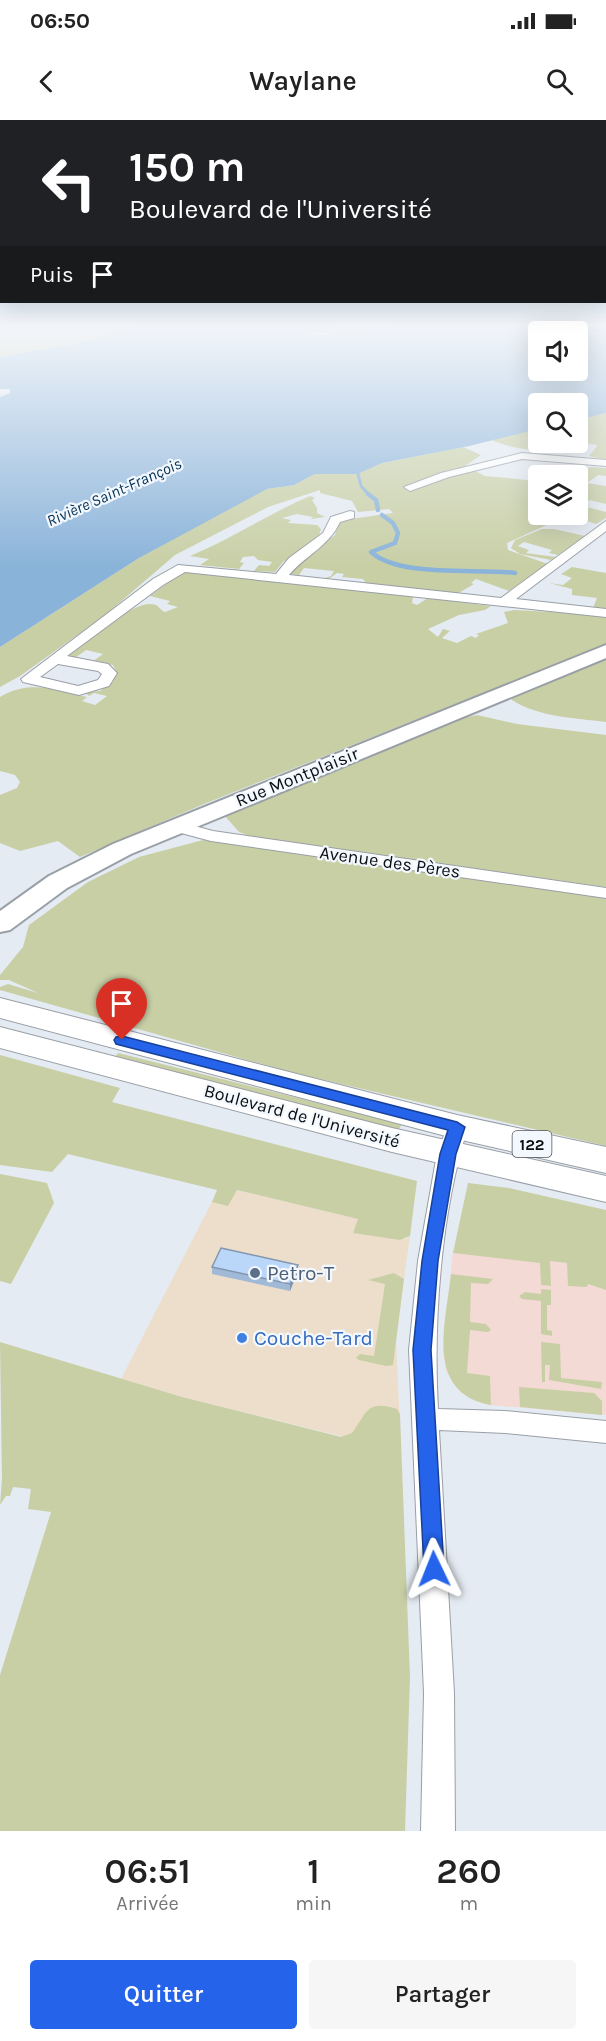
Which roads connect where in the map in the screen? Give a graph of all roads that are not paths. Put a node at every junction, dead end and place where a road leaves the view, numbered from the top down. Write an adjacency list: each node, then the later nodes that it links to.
1 (606, 463): 2 (street)
2 (410, 486)
3 (350, 514): 7 (street)
4 (606, 525): 5 (street)
5 (583, 543): 6 (street); 8 (street)
6 (599, 546)
7 (280, 577): 8 (street); 11 (street)
8 (503, 603): 9 (street)
9 (606, 613)
10 (606, 651): 12 (street, Rue Montplaisir)
11 (57, 659)
12 (176, 826): 13 (street, Avenue des Pères); 14 (street, Rue Montplaisir)
13 (606, 893)
14 (0, 924)
15 (0, 1008): 17 (main road, Boulevard de l'Université / 122)
16 (0, 1036): 17 (main road, Boulevard de l'Université)
17 (453, 1141): 18 (main road, Boulevard de l'Université / 122); 19 (main road, Boulevard de l'Université); 20 (street)
18 (606, 1160)
19 (606, 1190)
20 (425, 1419): 21 (street); 22 (street)
21 (606, 1432)
22 (438, 1831)

